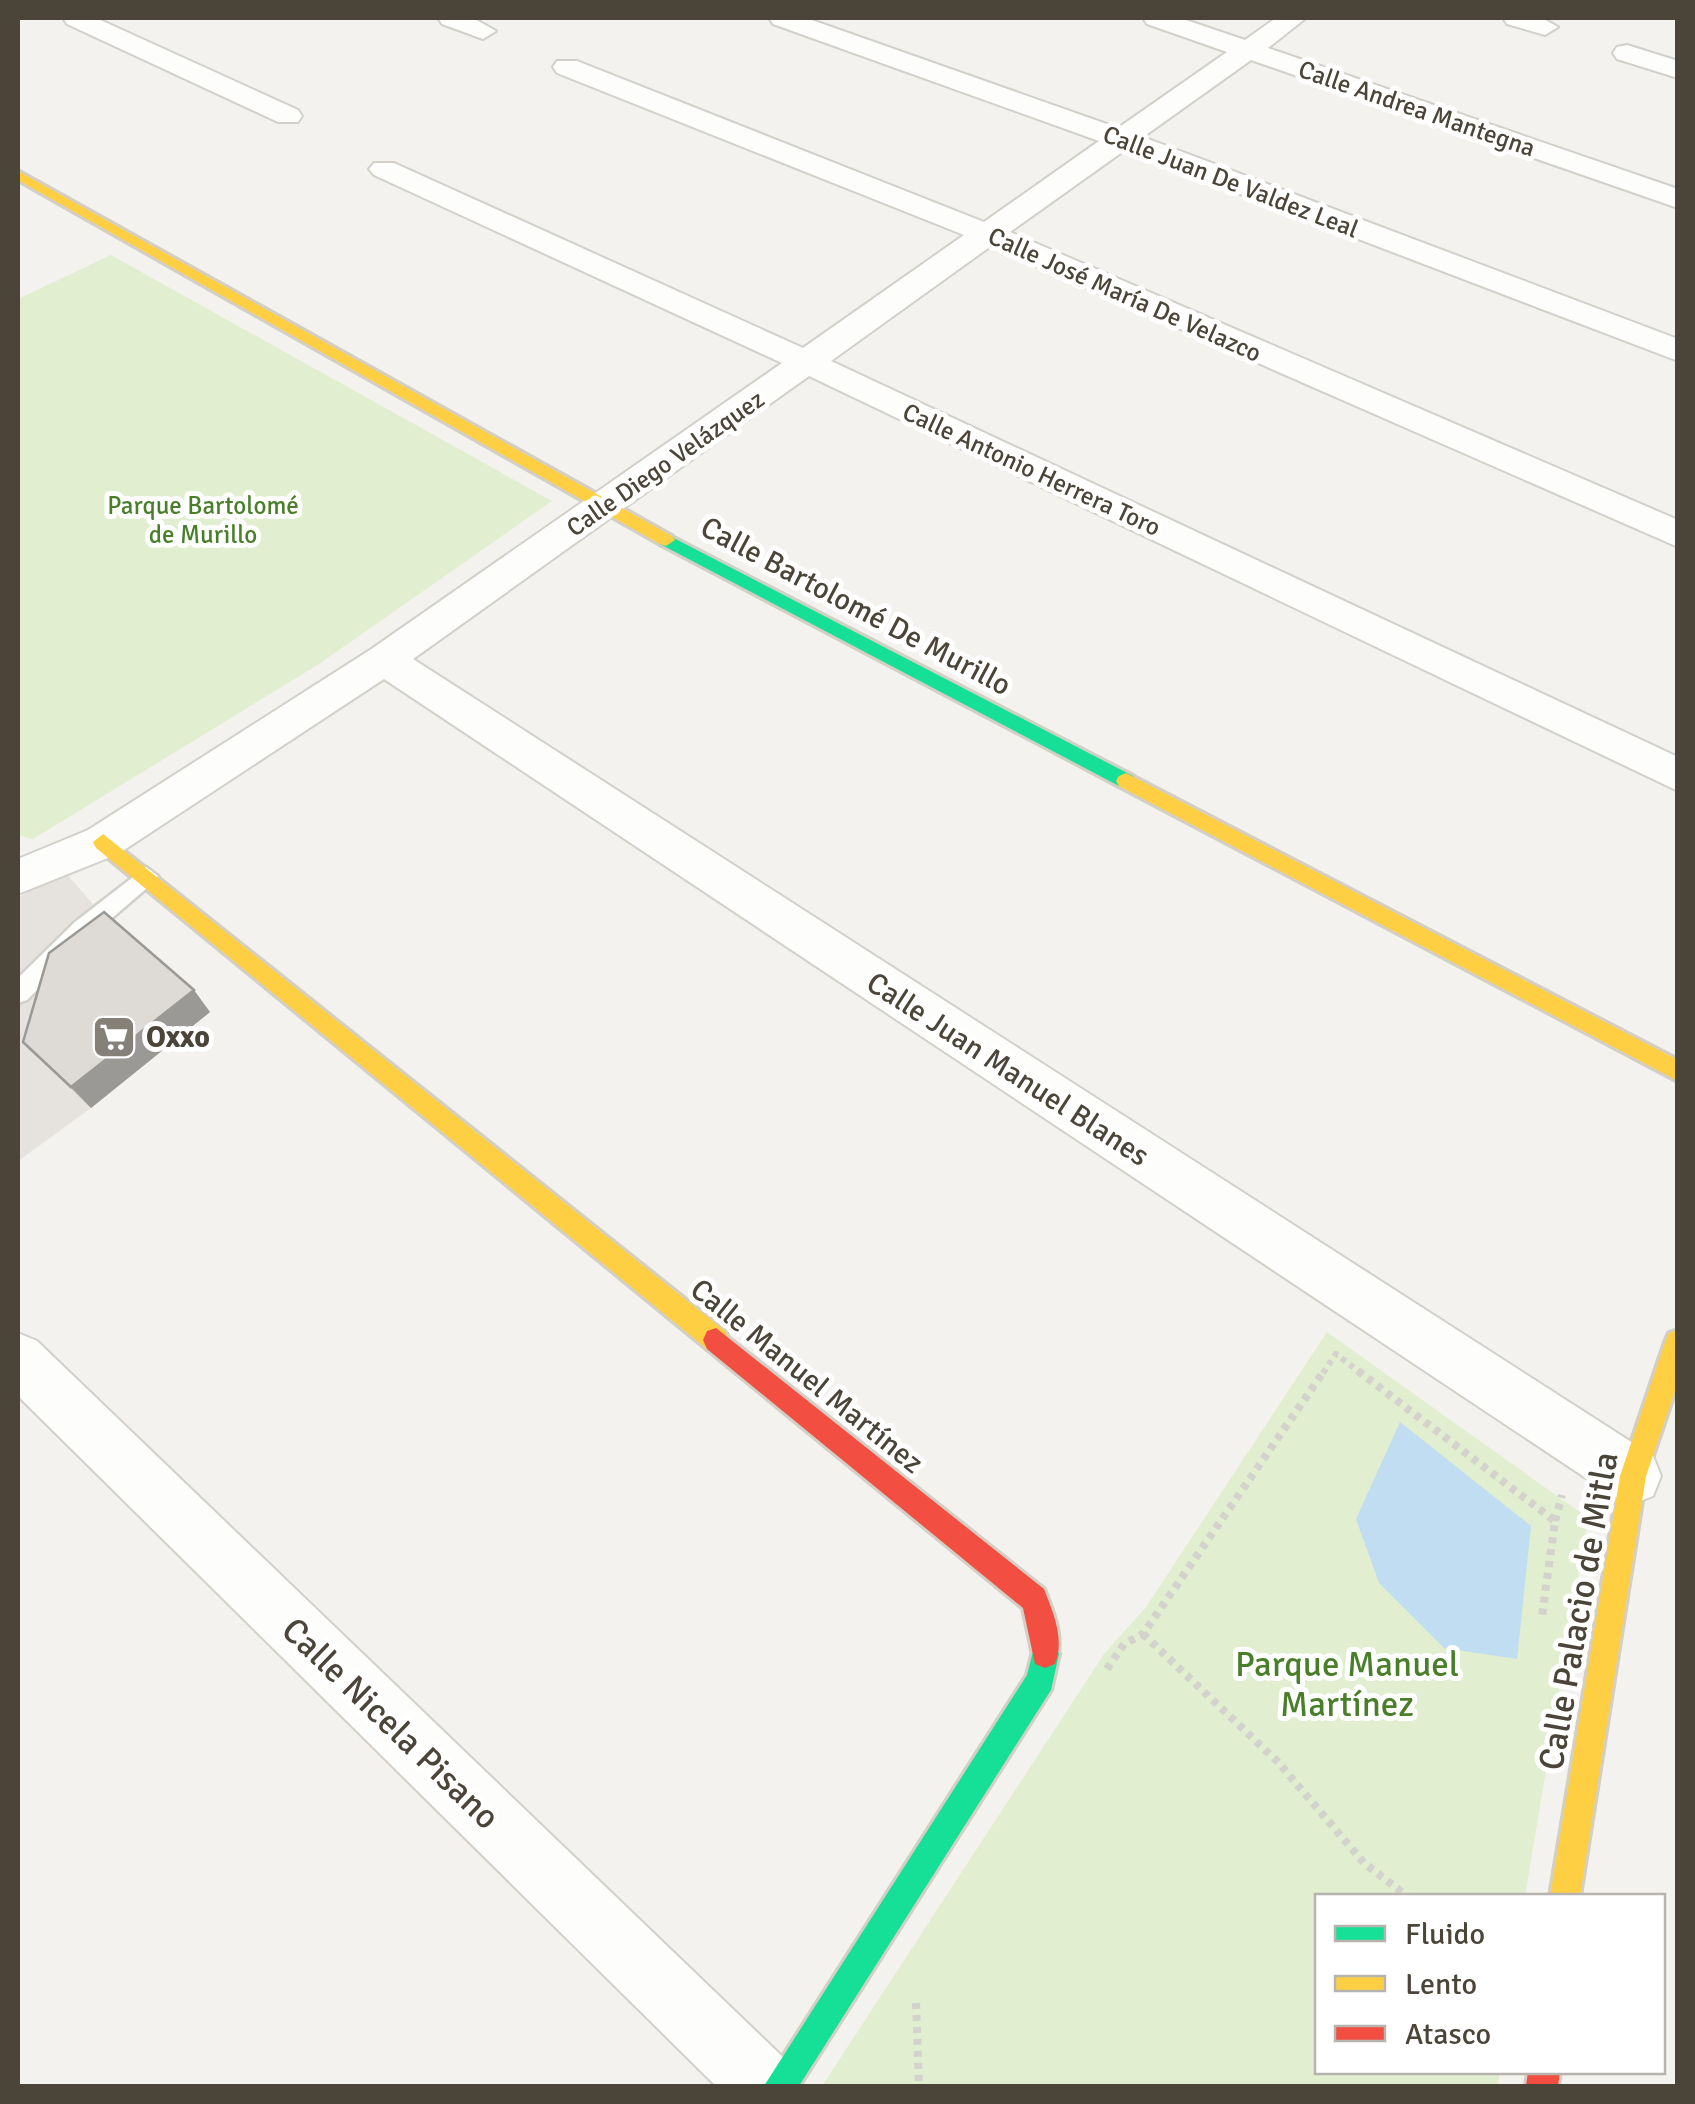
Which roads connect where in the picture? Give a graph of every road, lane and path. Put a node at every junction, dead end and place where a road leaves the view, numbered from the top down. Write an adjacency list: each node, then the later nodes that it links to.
1 (76, 18): 13 (street)
2 (451, 18): 8 (street)
3 (782, 18): 14 (street, Calle Juan De Valdez Leal)
4 (1156, 18): 9 (street, Calle Andrea Mantegna)
5 (1293, 18): 9 (street, Calle Diego Velázquez)
6 (1516, 18): 7 (street)
7 (1545, 27)
8 (483, 31)
9 (1248, 49): 14 (street, Calle Diego Velázquez); 17 (street, Calle Andrea Mantegna)
10 (1627, 52): 12 (street)
11 (567, 67): 18 (street, Calle José María De Velazco)
12 (1678, 70)
13 (288, 116)
14 (1122, 139): 18 (street, Calle Diego Velázquez); 19 (street, Calle Juan De Valdez Leal)
15 (384, 169): 20 (street, Calle Antonio Herrera Toro)
16 (18, 176): 21 (street, Calle Bartolomé De Murillo)
17 (1678, 199)
18 (988, 234): 20 (street, Calle Diego Velázquez); 22 (street, Calle José María De Velazco)
19 (1678, 351)
20 (808, 362): 21 (street, Calle Diego Velázquez); 24 (street, Calle Antonio Herrera Toro)
21 (604, 507): 23 (street, Calle Diego Velázquez); 29 (street, Calle Bartolomé De Murillo)
22 (1678, 535)
23 (384, 660): 25 (street, Calle Diego Velázquez); 33 (street, Calle Juan Manuel Blanes)
24 (1678, 775)
25 (103, 842): 26 (street, Calle Manuel Martínez); 27 (street, Calle Diego Velázquez)
26 (146, 876): 28 (lane); 39 (street, Calle Manuel Martínez)
27 (18, 877)
28 (18, 993)
29 (1678, 1071)
30 (1678, 1342): 33 (street, Calle Palacio de Mitla)
31 (1336, 1354): 34 (path)
32 (18, 1359): 38 (street, Calle Nicela Pisano)
33 (1633, 1476): 37 (street, Calle Palacio de Mitla)
34 (1541, 1620)
35 (1143, 1634): 36 (path)
36 (1404, 1894)
37 (1565, 1894)
38 (764, 2086)
39 (780, 2086)

